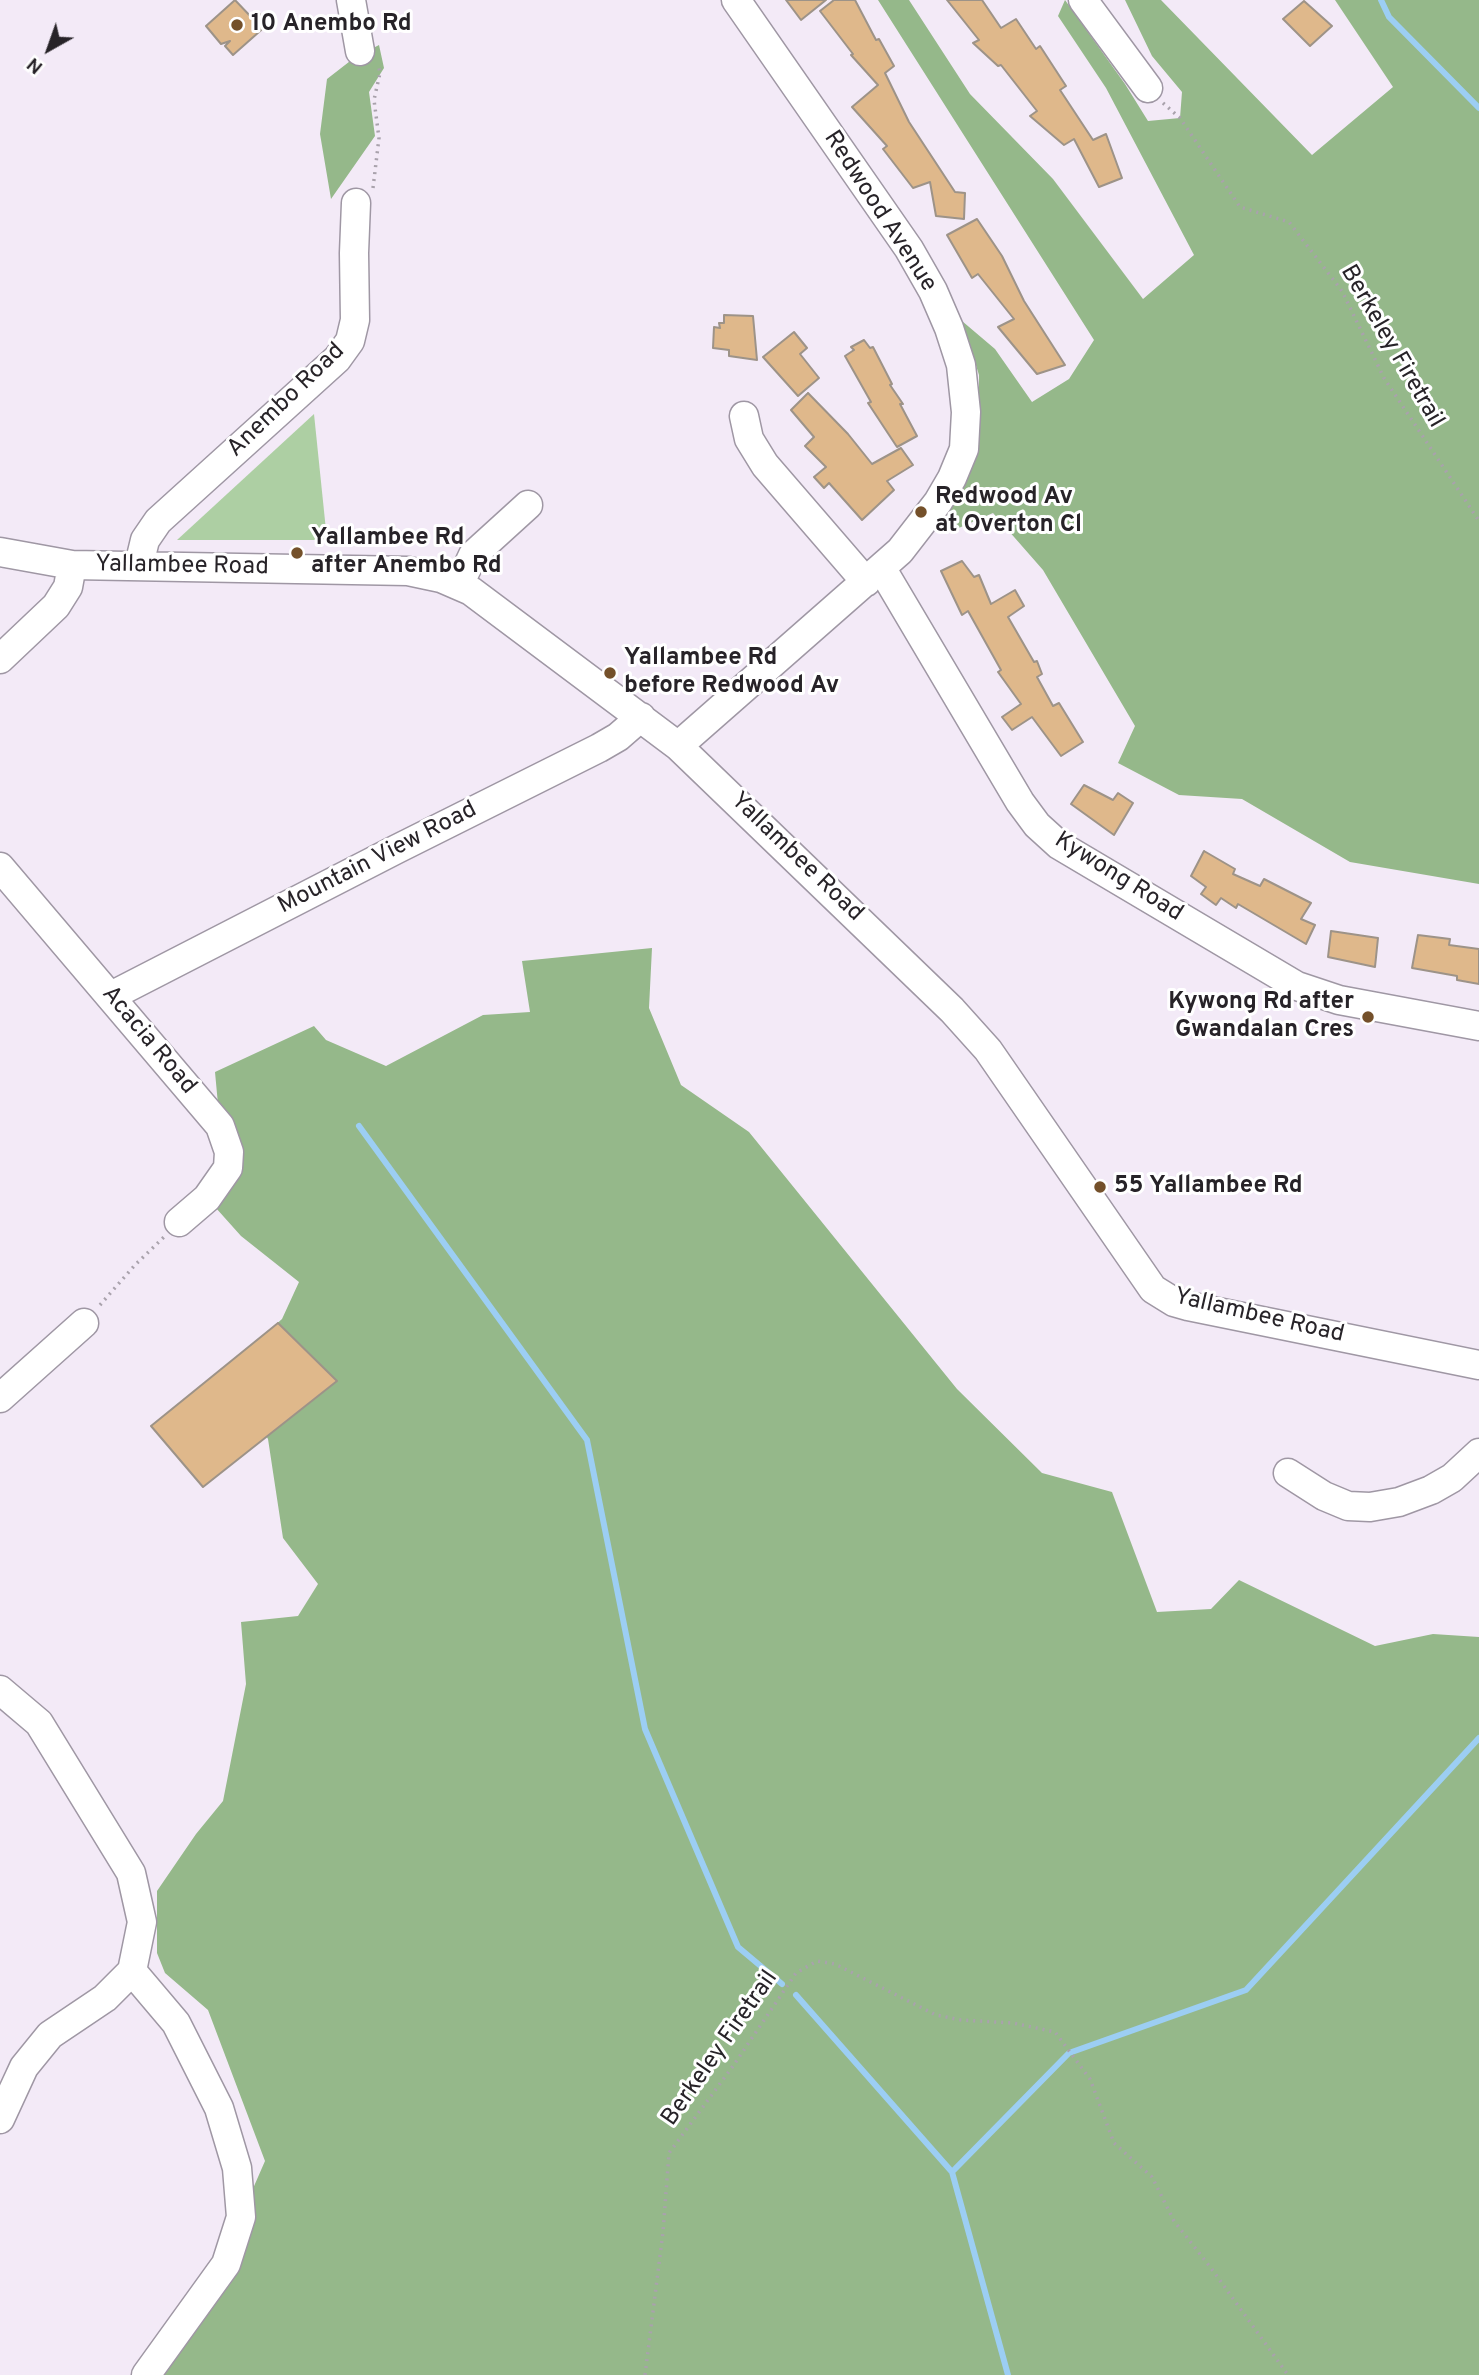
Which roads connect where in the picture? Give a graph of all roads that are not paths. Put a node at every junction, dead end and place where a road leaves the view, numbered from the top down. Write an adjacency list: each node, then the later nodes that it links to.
1 (351, 0): 4 (street)
2 (736, 0): 12 (street, Redwood Avenue)
3 (1083, 0): 5 (street)
4 (360, 51)
5 (1147, 88)
6 (356, 203): 11 (street, Anembo Road)
7 (744, 416): 12 (street, Kywong Road)
8 (528, 505): 13 (street)
9 (0, 552): 10 (street, Yallambee Road)
10 (72, 565): 11 (street, Yallambee Road); 14 (street)
11 (139, 565): 13 (street, Yallambee Road)
12 (874, 575): 16 (street, Redwood Avenue); 19 (street, Kywong Road)
13 (459, 585): 15 (street, Yallambee Road)
14 (0, 659)
15 (642, 717): 16 (street, Yallambee Road); 18 (street, Mountain View Road)
16 (678, 746): 22 (street, Yallambee Road)
17 (0, 867): 18 (street, Acacia Road)
18 (111, 996): 20 (street, Acacia Road)
19 (1479, 1026)
20 (179, 1222)
21 (84, 1323): 23 (street)
22 (1479, 1365)
23 (0, 1398)
24 (1479, 1453): 25 (street)
25 (1289, 1473)
26 (0, 1689): 27 (street)
27 (132, 1970): 28 (street); 29 (street)
28 (0, 2119)
29 (146, 2375)

